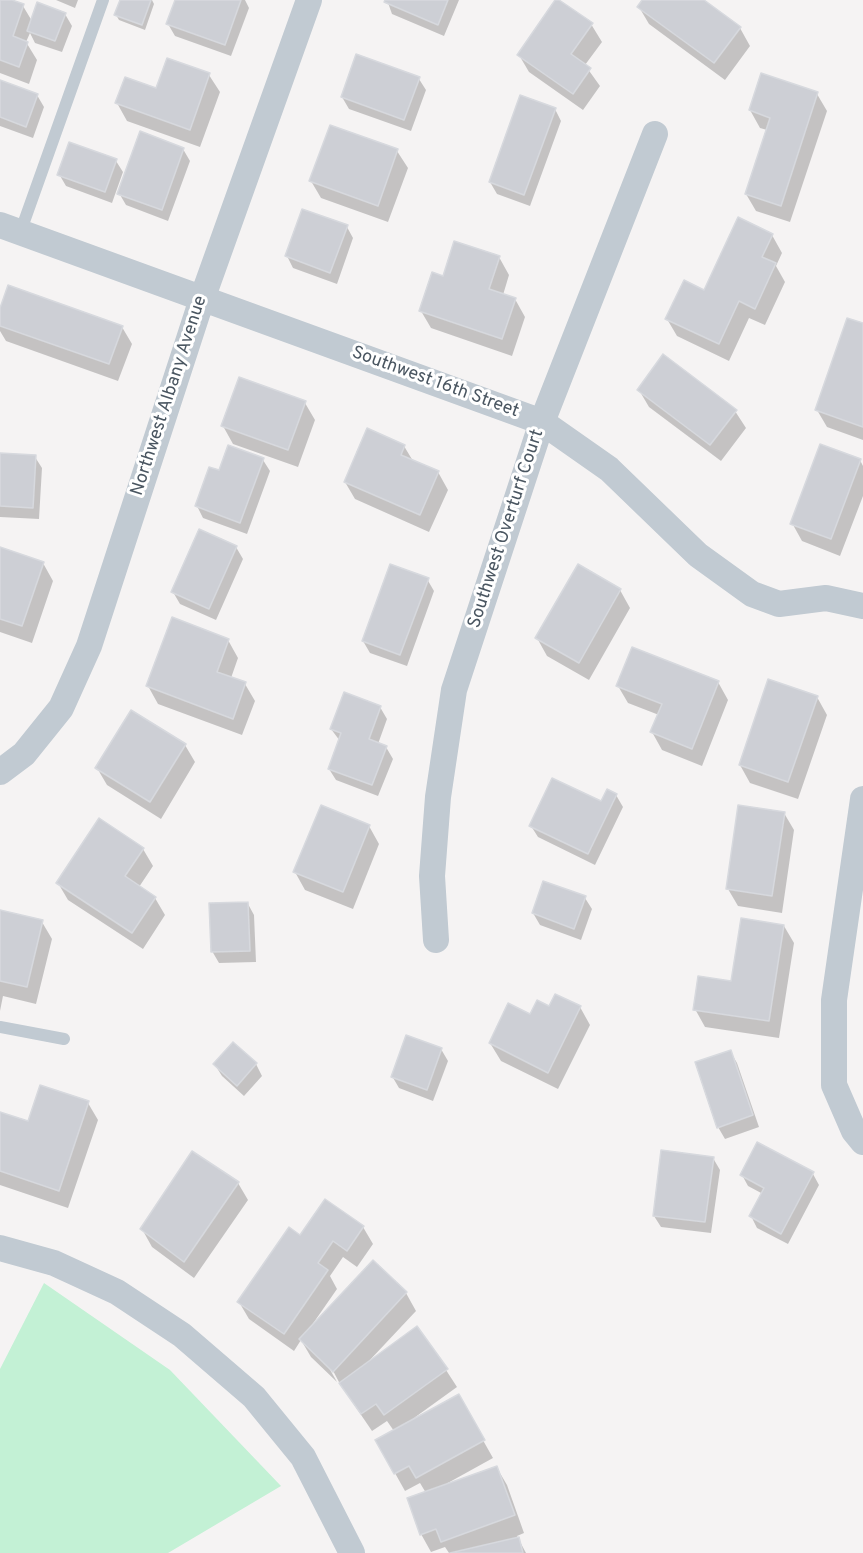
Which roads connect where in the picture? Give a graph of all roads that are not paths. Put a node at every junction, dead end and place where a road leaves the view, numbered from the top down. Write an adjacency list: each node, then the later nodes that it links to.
1 (103, 0): 4 (lane)
2 (309, 0): 5 (street, Northwest Albany Avenue)
3 (655, 134): 6 (street, Southwest Overturf Court)
4 (10, 229): 5 (street, Southwest 16th Street)
5 (202, 299): 6 (street, Southwest 16th Street); 8 (street, Northwest Albany Avenue)
6 (542, 422): 7 (street, Southwest 16th Street); 10 (street, Southwest Overturf Court)
7 (863, 606)
8 (0, 772)
9 (863, 799): 13 (street)
10 (436, 940)
11 (0, 1027): 12 (lane)
12 (64, 1039)
13 (858, 1136)
14 (0, 1248): 15 (street)
15 (352, 1553)

